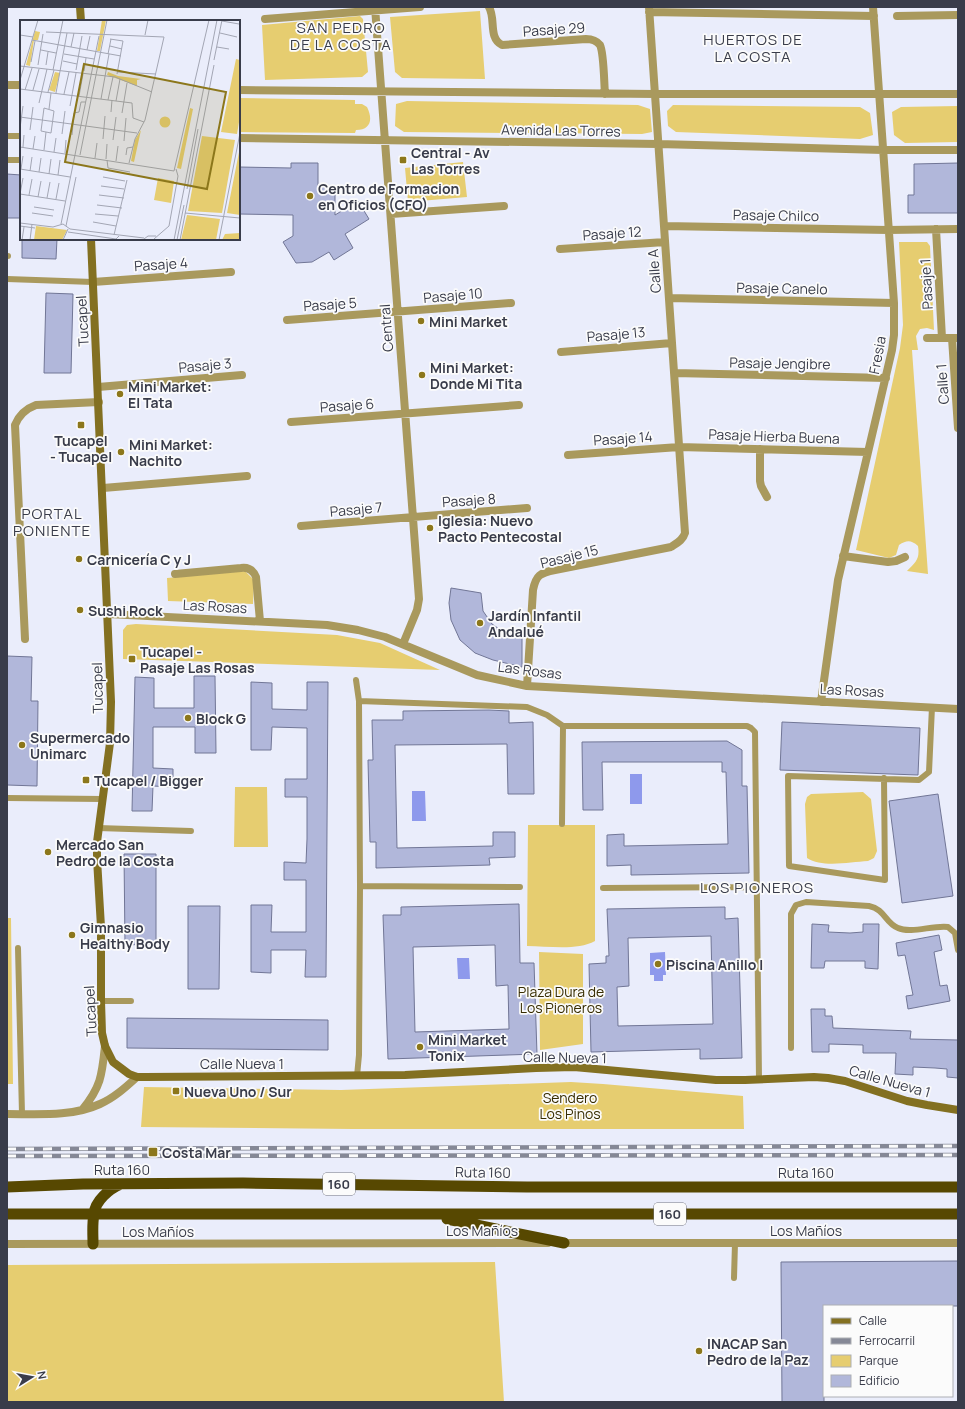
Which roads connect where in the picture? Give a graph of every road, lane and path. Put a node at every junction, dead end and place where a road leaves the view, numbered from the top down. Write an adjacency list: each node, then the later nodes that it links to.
1 (80, 7): 11 (main road)
2 (420, 7): 5 (street)
3 (489, 7): 16 (street, Pasaje 29)
4 (873, 7): 8 (street, Fresia)
5 (375, 9): 10 (street); 15 (street, Central)
6 (649, 9): 8 (street); 17 (street, Calle A)
7 (958, 15): 9 (street)
8 (874, 16): 19 (street, Fresia)
9 (897, 16)
10 (265, 19)
11 (81, 20)
12 (7, 85): 13 (street)
13 (20, 85)
14 (240, 90): 15 (street)
15 (381, 91): 16 (street); 23 (street, Central)
16 (605, 94): 17 (street)
17 (655, 94): 19 (street); 24 (street, Calle A)
18 (958, 94): 19 (street)
19 (879, 95): 25 (street, Fresia)
20 (7, 136): 21 (lane)
21 (20, 136)
22 (240, 138): 23 (street, Avenida Las Torres)
23 (385, 140): 24 (street, Avenida Las Torres); 30 (street, Central)
24 (658, 144): 25 (street, Avenida Las Torres); 31 (street, Calle A)
25 (883, 150): 26 (street, Avenida Las Torres); 34 (street, Fresia)
26 (958, 150)
27 (7, 160): 28 (lane)
28 (20, 160)
29 (504, 206): 30 (street)
30 (391, 214): 44 (street, Central)
31 (664, 226): 34 (street, Pasaje Chilco); 36 (street, Calle A)
32 (936, 229): 33 (street); 34 (street); 47 (street, Pasaje 1)
33 (958, 229)
34 (888, 230): 43 (street, Fresia)
35 (92, 240): 40 (main road, Tucapel)
36 (665, 242): 37 (street, Pasaje 12); 41 (street, Calle A)
37 (560, 249)
38 (231, 272): 40 (street, Pasaje 4)
39 (7, 279): 40 (lane)
40 (93, 282): 54 (main road, Tucapel)
41 (669, 298): 43 (street, Pasaje Canelo); 49 (street, Calle A)
42 (511, 303): 44 (street, Pasaje 10)
43 (894, 303): 53 (street, Fresia)
44 (398, 312): 45 (street, Pasaje 5); 57 (street, Central)
45 (287, 320)
46 (927, 338): 47 (street)
47 (942, 338): 48 (street)
48 (955, 338): 59 (street, Calle 1)
49 (672, 343): 50 (street, Pasaje 13); 51 (street, Calle A)
50 (561, 352)
51 (674, 373): 53 (street, Pasaje Jengibre); 60 (street, Calle A)
52 (242, 375): 54 (street, Pasaje 3)
53 (886, 378): 62 (street, Fresia)
54 (98, 387): 55 (main road, Tucapel)
55 (99, 402): 65 (main road, Tucapel); 76 (street)
56 (519, 405): 57 (street, Pasaje 6)
57 (405, 414): 58 (street, Pasaje 6); 68 (street, Central)
58 (291, 422)
59 (958, 428)
60 (679, 447): 61 (street, Pasaje Hierba Buena); 63 (street, Pasaje 14); 70 (street, Calle A)
61 (760, 449): 62 (street, Pasaje Hierba Buena); 66 (street)
62 (868, 452): 71 (street, Fresia)
63 (568, 455)
64 (247, 476): 65 (street)
65 (103, 488): 74 (main road, Tucapel)
66 (767, 497)
67 (527, 508): 68 (street, Pasaje 8)
68 (413, 517): 69 (street, Pasaje 7); 77 (street, Central)
69 (301, 526)
70 (685, 533): 79 (street, Pasaje 15)
71 (843, 556): 72 (street); 81 (street, Fresia)
72 (905, 557)
73 (175, 574): 75 (street)
74 (108, 614): 75 (street, Las Rosas); 87 (main road, Tucapel)
75 (260, 621): 77 (street, Las Rosas)
76 (25, 639)
77 (402, 644): 79 (street, Las Rosas)
78 (356, 680): 80 (lane)
79 (528, 686): 81 (street, Las Rosas)
80 (359, 701): 84 (lane); 91 (lane)
81 (821, 702): 82 (street, Las Rosas)
82 (932, 707): 83 (street, Las Rosas); 85 (lane)
83 (958, 709)
84 (563, 726): 88 (lane); 93 (lane)
85 (884, 778): 85 (lane)
86 (7, 798): 87 (lane)
87 (102, 799): 89 (main road, Tucapel)
88 (562, 824)
89 (98, 828): 90 (lane); 97 (main road, Tucapel)
90 (192, 831)
91 (360, 886): 92 (lane); 102 (lane)
92 (520, 887)
93 (757, 887): 94 (lane); 103 (lane)
94 (603, 888)
95 (18, 948): 107 (lane)
96 (958, 950): 100 (lane)
97 (101, 1001): 98 (lane); 99 (main road, Tucapel)
98 (131, 1001)
99 (105, 1046): 101 (main road, Tucapel); 104 (street)
100 (791, 1048)
101 (137, 1076): 102 (main road, Calle Nueva 1); 104 (street)
102 (357, 1076): 103 (main road, Calle Nueva 1)
103 (759, 1079): 105 (main road, Calle Nueva 1)
104 (82, 1110): 107 (street)
105 (958, 1110)
106 (7, 1114): 107 (street)
107 (22, 1114)
108 (123, 1184): 109 (highway, Ruta 160 / 160); 110 (highway, Ruta 160 / 160); 111 (highway)
109 (7, 1187)
110 (958, 1187)
111 (94, 1213): 112 (highway, 160); 113 (highway, 160); 119 (highway)
112 (7, 1214)
113 (423, 1214): 114 (highway, 160); 115 (highway)
114 (958, 1214)
115 (564, 1243): 116 (street, Los Mañíos); 119 (street, Los Mañíos)
116 (735, 1243): 117 (street, Los Mañíos); 120 (lane)
117 (958, 1243)
118 (7, 1244): 119 (street, Los Mañíos)
119 (93, 1244)
120 (734, 1278)

